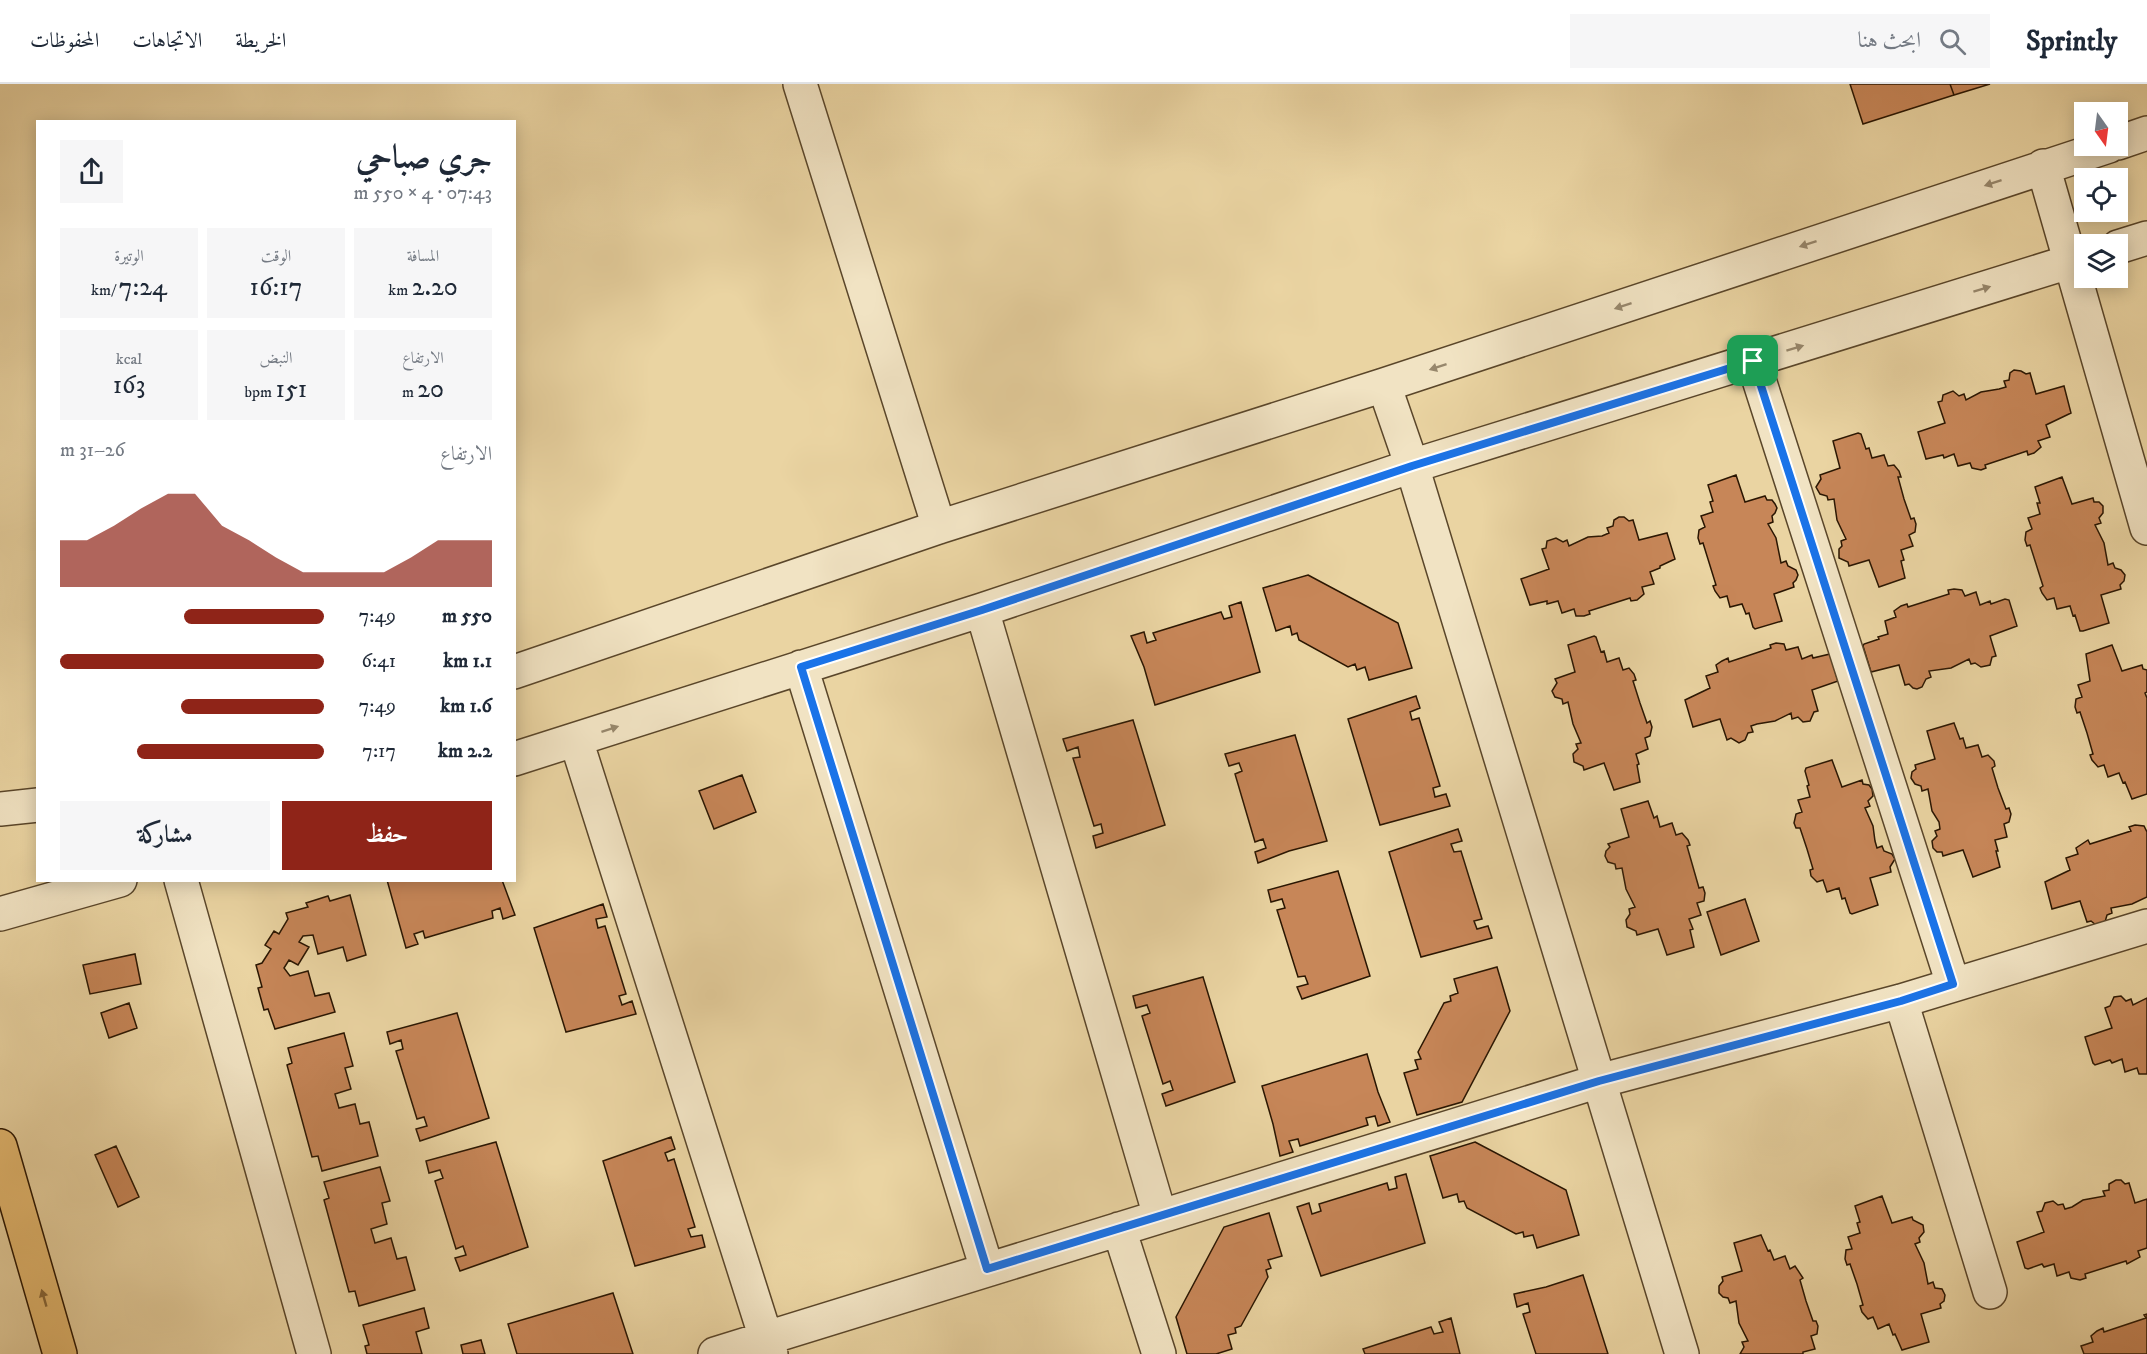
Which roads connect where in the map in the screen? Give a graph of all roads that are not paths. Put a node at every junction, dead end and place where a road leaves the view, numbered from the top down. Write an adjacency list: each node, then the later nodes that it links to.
1 (800, 84): 14 (street)
2 (2147, 133): 3 (street)
3 (2128, 140)
4 (2076, 156): 5 (street)
5 (2043, 166): 8 (street); 12 (street, one-way to 12)
6 (2147, 238): 7 (street)
7 (2128, 244)
8 (2074, 252)
9 (2074, 261): 11 (street, one-way to 9)
10 (2084, 288): 15 (street)
11 (1753, 361): 13 (street); 27 (street)
12 (1384, 385): 13 (street); 14 (street)
13 (1412, 466): 16 (street); 29 (street)
14 (939, 527): 18 (street)
15 (2147, 528)
16 (982, 610): 17 (street); 31 (street)
17 (801, 667): 19 (street, one-way to 17); 33 (street)
18 (516, 671)
19 (576, 740): 20 (street); 35 (street)
20 (516, 758)
21 (36, 805): 22 (street)
22 (0, 809)
23 (113, 882): 25 (street)
24 (182, 882): 37 (street)
25 (0, 914)
26 (2147, 926): 27 (street)
27 (1953, 984): 28 (street)
28 (1901, 1001): 29 (street); 34 (street)
29 (1599, 1081): 31 (street); 40 (street)
30 (0, 1146): 36 (highway, one-way to 30)
31 (1160, 1216): 32 (street)
32 (1119, 1229): 33 (street); 39 (street)
33 (987, 1269): 35 (street)
34 (1990, 1292)
35 (769, 1346): 38 (street)
36 (60, 1354)
37 (314, 1354)
38 (715, 1354)
39 (1159, 1354)
40 (1682, 1354)

